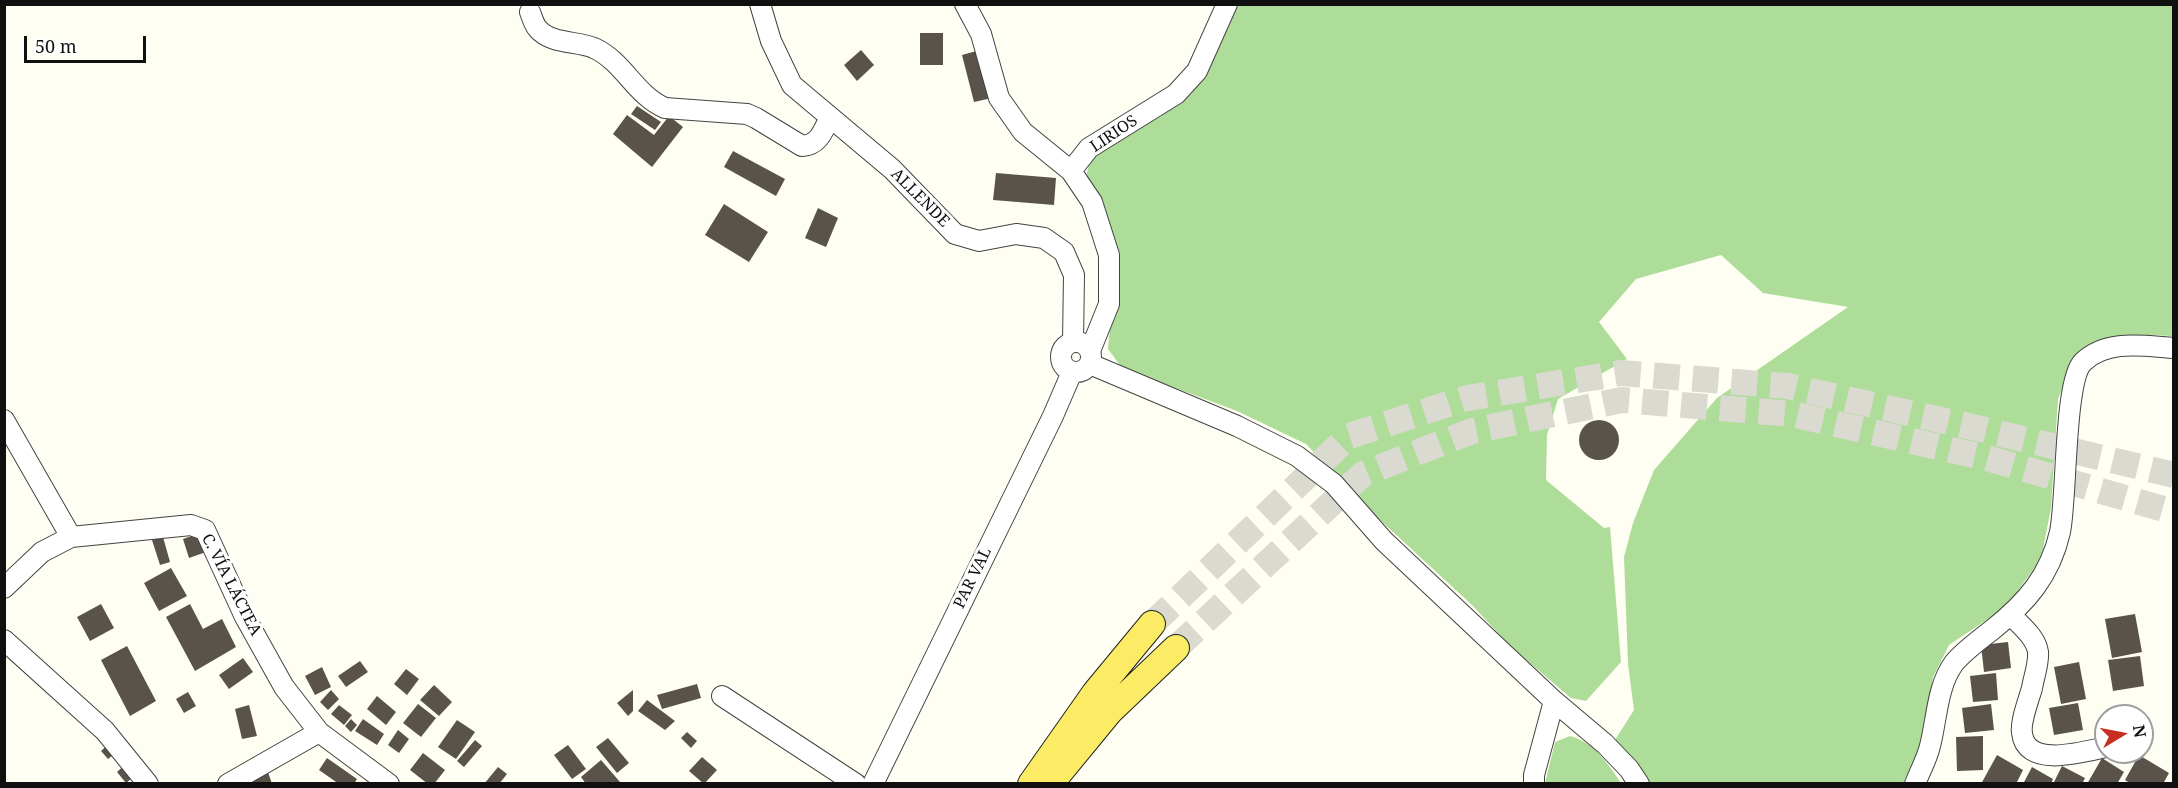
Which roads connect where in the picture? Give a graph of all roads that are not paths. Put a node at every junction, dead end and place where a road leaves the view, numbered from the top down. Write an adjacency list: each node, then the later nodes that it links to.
1 (759, 4): 5 (street, ALLENDE)
2 (965, 4): 6 (street)
3 (1227, 4): 6 (street, LIRIOS)
4 (530, 12): 5 (street)
5 (830, 117): 8 (street, ALLENDE)
6 (1071, 171): 8 (street)
7 (2174, 348): 13 (street)
8 (1084, 352): 9 (street); 9 (street); 18 (street)
9 (1072, 372): 25 (street, PAR VAL)
10 (4, 420): 11 (street)
11 (70, 537): 12 (street); 19 (street, C. VÍA LÁCTEA)
12 (4, 588)
13 (2011, 615): 20 (street); 30 (street)
14 (1152, 624): 26 (main road)
15 (4, 640): 21 (street)
16 (1176, 648): 27 (main road)
17 (722, 696): 24 (street)
18 (1554, 701): 28 (street); 29 (street)
19 (319, 732): 22 (street); 23 (street, C. VÍA LÁCTEA)
20 (2094, 749)
21 (148, 783)
22 (228, 783)
23 (389, 783)
24 (856, 783)
25 (873, 783)
26 (1031, 783)
27 (1050, 783)
28 (1534, 783)
29 (1639, 783)
30 (1915, 783)

